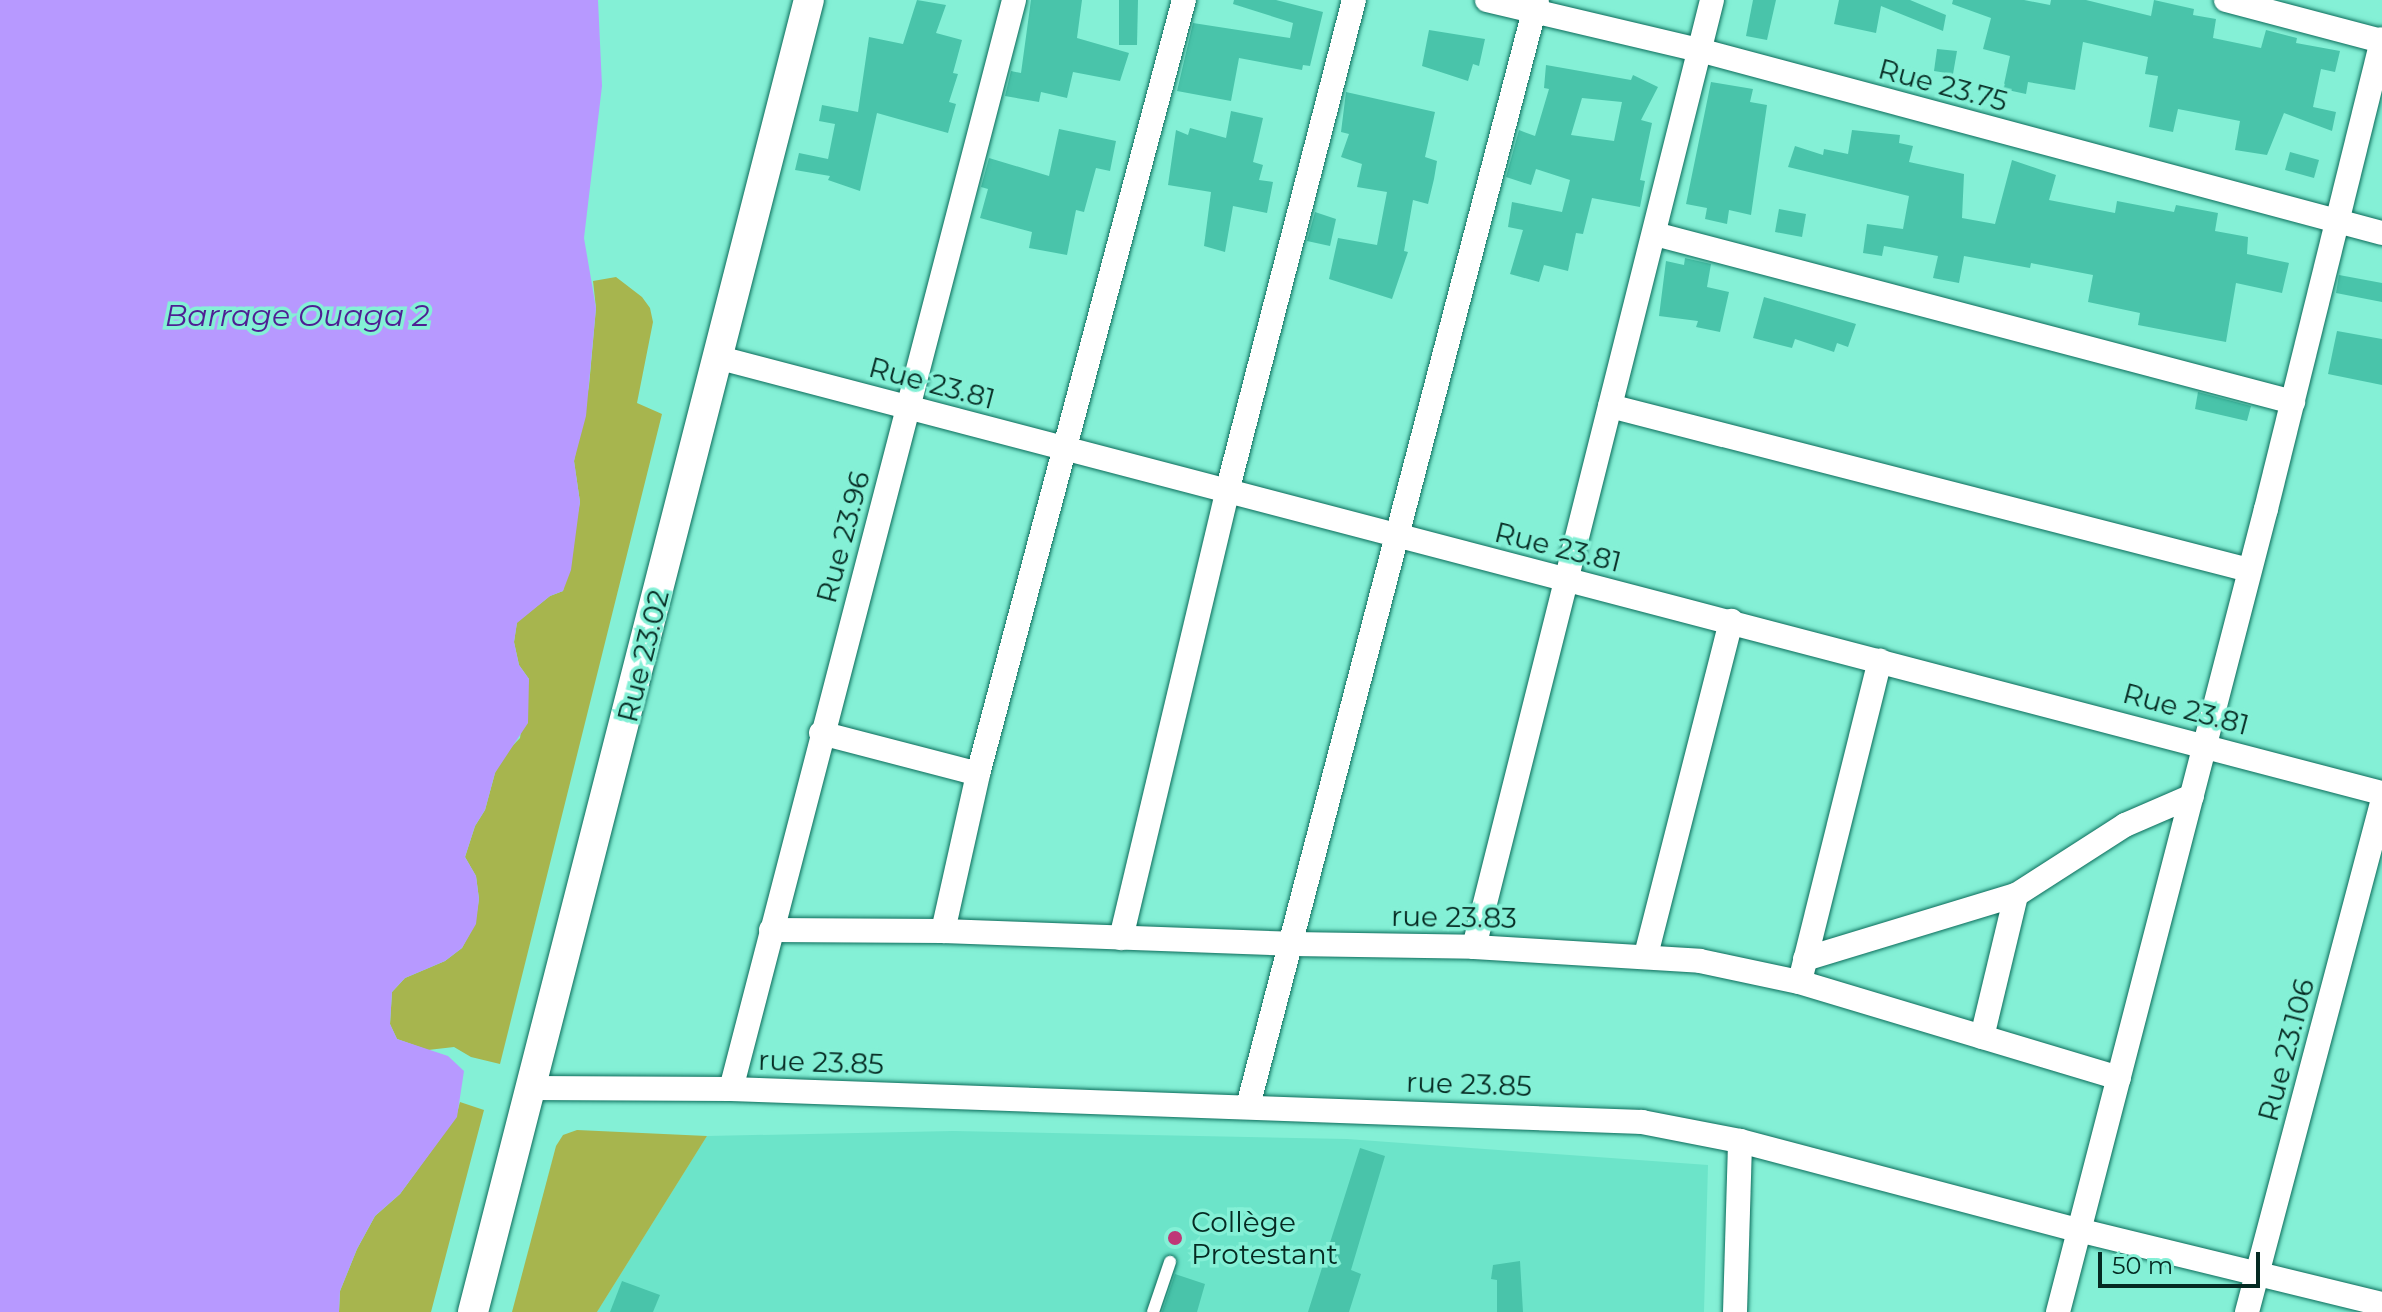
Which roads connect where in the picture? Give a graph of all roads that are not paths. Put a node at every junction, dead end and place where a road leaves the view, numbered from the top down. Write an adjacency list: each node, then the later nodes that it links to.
1 (809, 0): 14 (street, Rue 23.02)
2 (1014, 0): 17 (street, Rue 23.96)
3 (1184, 0): 18 (street)
4 (1354, 0): 19 (street)
5 (1487, 0): 8 (street, Rue 23.75)
6 (1712, 0): 10 (street)
7 (2226, 0): 9 (street)
8 (1536, 6): 10 (street, Rue 23.75); 20 (street)
9 (2382, 40): 11 (street)
10 (1699, 50): 11 (street, Rue 23.75); 13 (street)
11 (2336, 221): 12 (street, Rue 23.75); 15 (street)
12 (2382, 233)
13 (1655, 234): 15 (street); 16 (street)
14 (720, 358): 17 (street, Rue 23.81); 41 (street, Rue 23.02)
15 (2293, 402): 21 (street)
16 (1610, 406): 21 (street); 22 (street)
17 (909, 407): 18 (street, Rue 23.81); 25 (street, Rue 23.96)
18 (1065, 451): 19 (street, Rue 23.81); 27 (street)
19 (1227, 492): 20 (street, Rue 23.81); 34 (street)
20 (1399, 537): 22 (street, Rue 23.81); 35 (street)
21 (2249, 570): 26 (street)
22 (1564, 580): 23 (street, Rue 23.81); 36 (street)
23 (1731, 621): 24 (street, Rue 23.81); 37 (street)
24 (1880, 661): 26 (street, Rue 23.81); 38 (street)
25 (821, 733): 27 (street); 32 (street, Rue 23.96)
26 (2205, 744): 28 (street, Rue 23.81); 29 (street)
27 (978, 774): 33 (street)
28 (2382, 793)
29 (2192, 796): 31 (street); 40 (street)
30 (2382, 803): 47 (street, Rue 23.106)
31 (2016, 895): 38 (street); 39 (street)
32 (771, 930): 33 (street, rue 23.83); 42 (street, Rue 23.96)
33 (943, 931): 34 (street, rue 23.83)
34 (1121, 938): 35 (street, rue 23.83)
35 (1292, 944): 36 (street, rue 23.83); 43 (street)
36 (1474, 947): 37 (street, rue 23.83)
37 (1646, 955): 38 (street, rue 23.83)
38 (1802, 971): 39 (street, rue 23.83)
39 (1982, 1037): 40 (street, rue 23.83)
40 (2119, 1078): 45 (street)
41 (531, 1088): 42 (street, rue 23.85); 49 (street, Rue 23.02)
42 (731, 1089): 43 (street, rue 23.85)
43 (1248, 1106): 44 (street, rue 23.85)
44 (1740, 1141): 45 (street, rue 23.85); 51 (street)
45 (2078, 1230): 47 (street, rue 23.85); 52 (street)
46 (1170, 1262): 50 (lane)
47 (2258, 1274): 48 (street, rue 23.85); 53 (street, Rue 23.106)
48 (2382, 1304)
49 (473, 1312)
50 (1153, 1312)
51 (1735, 1312)
52 (2058, 1312)
53 (2247, 1312)

